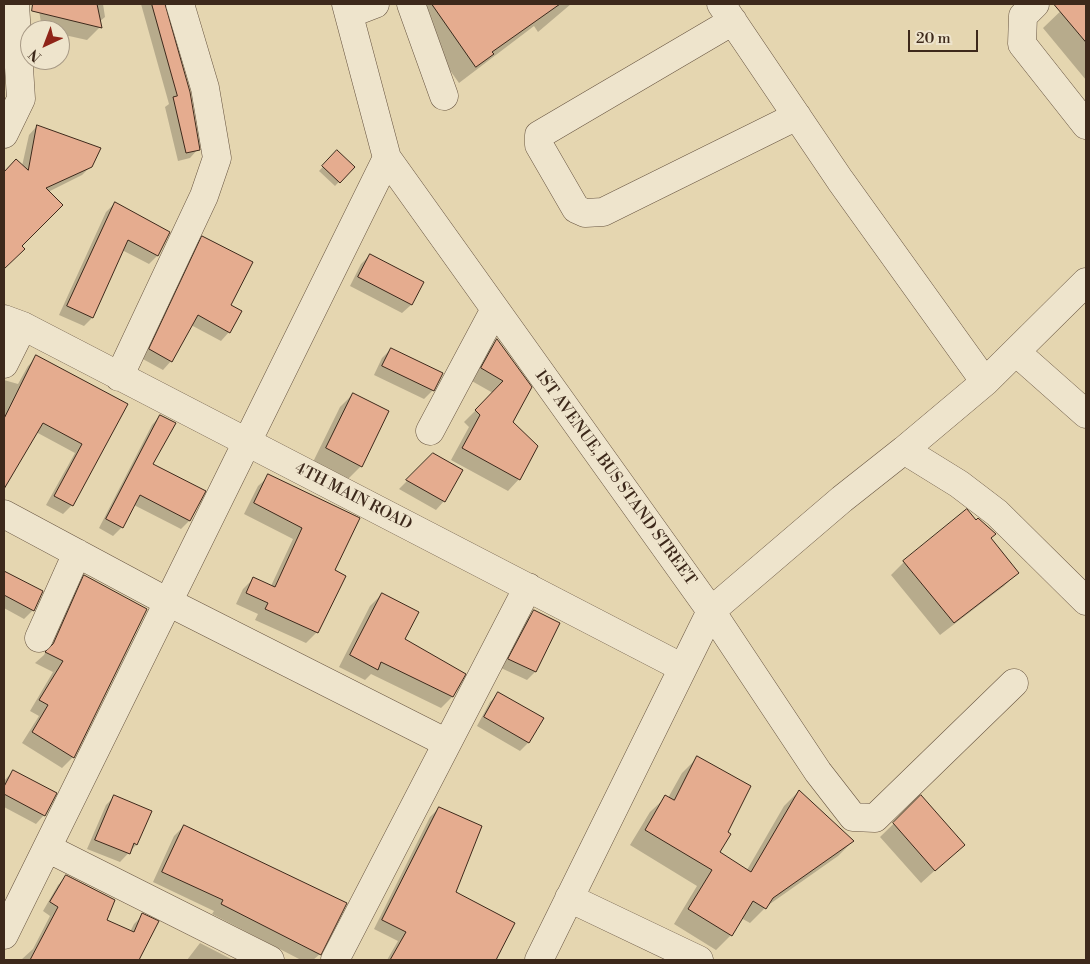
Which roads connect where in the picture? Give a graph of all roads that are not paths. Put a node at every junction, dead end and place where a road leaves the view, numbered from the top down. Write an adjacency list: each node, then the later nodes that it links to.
1 (15, 4): 11 (street)
2 (180, 4): 18 (street)
3 (375, 4): 6 (street)
4 (411, 4): 8 (street)
5 (1035, 4): 10 (street)
6 (348, 9): 12 (street, 1ST AVENUE, BUS STAND STREET)
7 (727, 12): 9 (street); 9 (street)
8 (444, 96)
9 (797, 116): 19 (street)
10 (1086, 125)
11 (4, 134)
12 (387, 158): 14 (street, 1ST AVENUE, BUS STAND STREET); 22 (street)
13 (1086, 282): 16 (street)
14 (495, 309): 21 (street); 29 (street, 1ST AVENUE, BUS STAND STREET)
15 (13, 323): 17 (street); 18 (street, 4TH MAIN ROAD)
16 (1016, 352): 19 (street); 20 (street)
17 (4, 364)
18 (119, 376): 22 (street, 4TH MAIN ROAD)
19 (985, 382): 23 (street)
20 (1086, 414)
21 (430, 431)
22 (247, 442): 26 (street, 4TH MAIN ROAD); 28 (street)
23 (904, 450): 27 (street); 29 (street)
24 (4, 514): 25 (street)
25 (77, 553): 28 (street); 30 (street)
26 (528, 588): 31 (street, 4TH MAIN ROAD); 33 (street)
27 (1086, 601)
28 (168, 602): 33 (street); 34 (street)
29 (710, 611): 31 (street); 32 (street, 1ST AVENUE, BUS STAND STREET)
30 (39, 638)
31 (683, 668): 35 (street)
32 (1014, 683)
33 (447, 743): 38 (street)
34 (47, 848): 36 (street); 37 (street)
35 (570, 898): 39 (street); 40 (street)
36 (4, 936)
37 (270, 960)
38 (334, 960)
39 (539, 960)
40 (699, 960)

